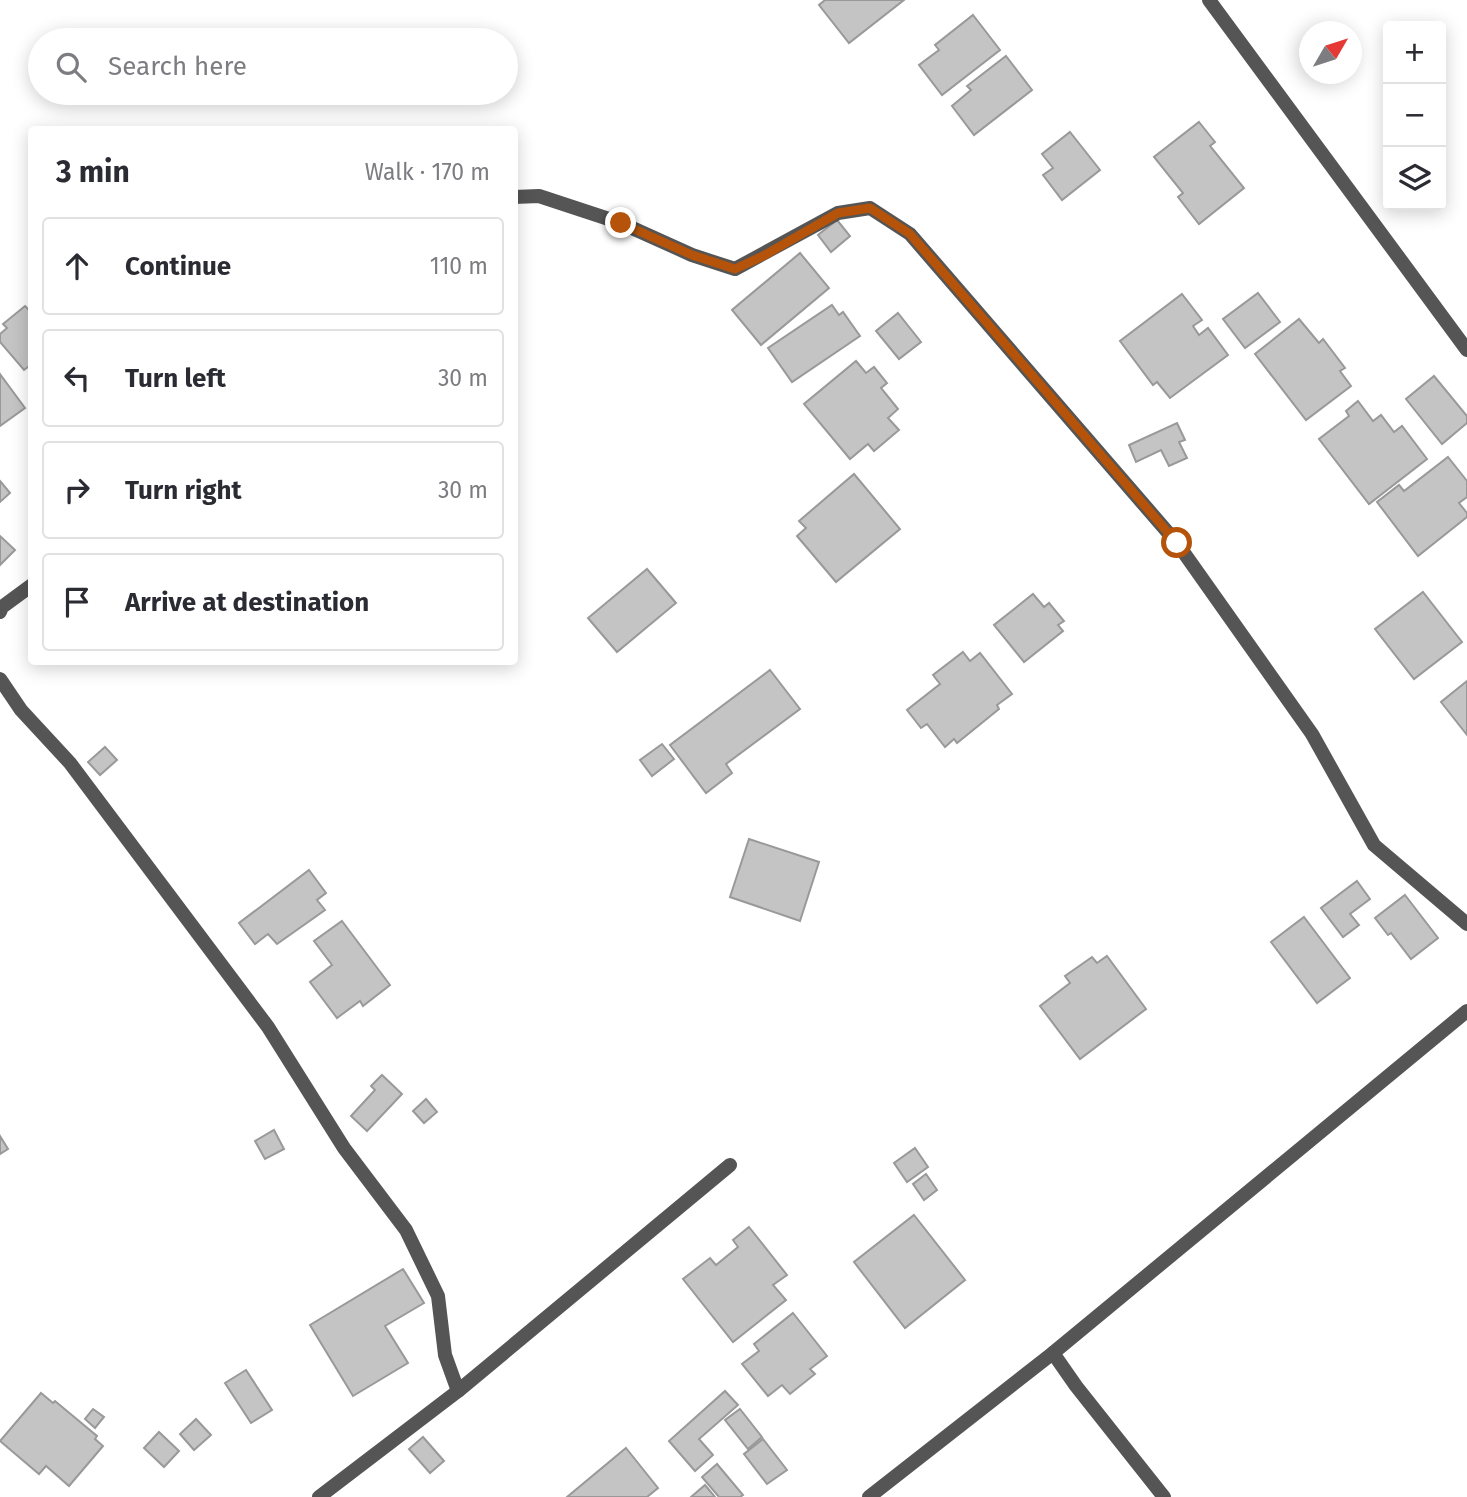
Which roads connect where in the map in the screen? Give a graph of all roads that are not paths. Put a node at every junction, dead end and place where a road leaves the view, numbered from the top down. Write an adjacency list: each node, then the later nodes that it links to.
1 (1209, 0): 3 (street)
2 (518, 197): 7 (street)
3 (1467, 350)
4 (28, 588): 5 (street)
5 (0, 612)
6 (0, 679): 11 (street)
7 (1467, 924)
8 (1467, 1010): 10 (street)
9 (730, 1165): 11 (street)
10 (1053, 1353): 13 (street); 14 (street)
11 (458, 1391): 12 (street)
12 (319, 1497)
13 (869, 1497)
14 (1164, 1497)

